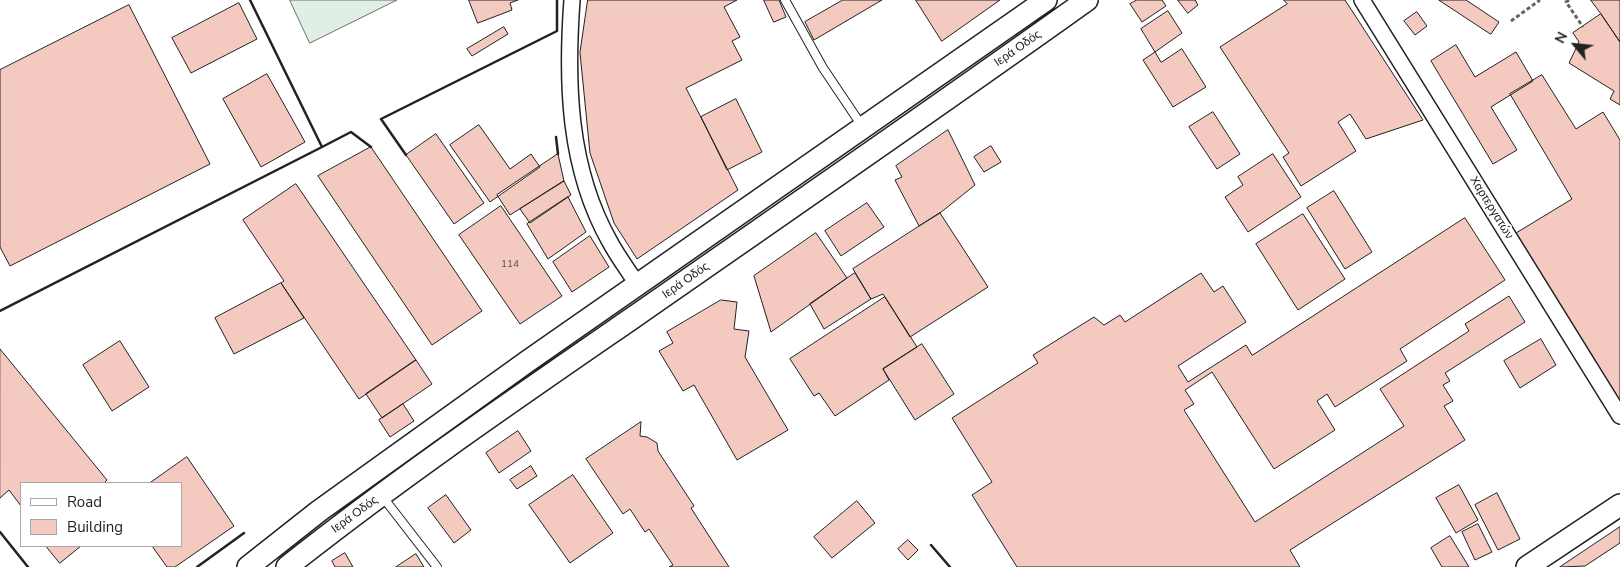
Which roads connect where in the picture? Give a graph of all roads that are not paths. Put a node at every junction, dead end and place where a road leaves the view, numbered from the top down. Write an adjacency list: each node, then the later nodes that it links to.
1 (572, 0): 7 (street)
2 (785, 0): 6 (lane)
3 (1046, 0): 6 (main road, Ιερά Οδός)
4 (1087, 0): 9 (main road, Ιερά Οδός)
5 (1362, 0): 8 (street, Χαρτεργατών)
6 (863, 128): 7 (main road, Ιερά Οδός)
7 (637, 284): 12 (main road, Ιερά Οδός)
8 (1620, 416)
9 (382, 496): 13 (main road, Ιερά Οδός); 14 (lane)
10 (1620, 505): 11 (main road)
11 (1538, 564)
12 (248, 567)
13 (287, 567)
14 (437, 567)

